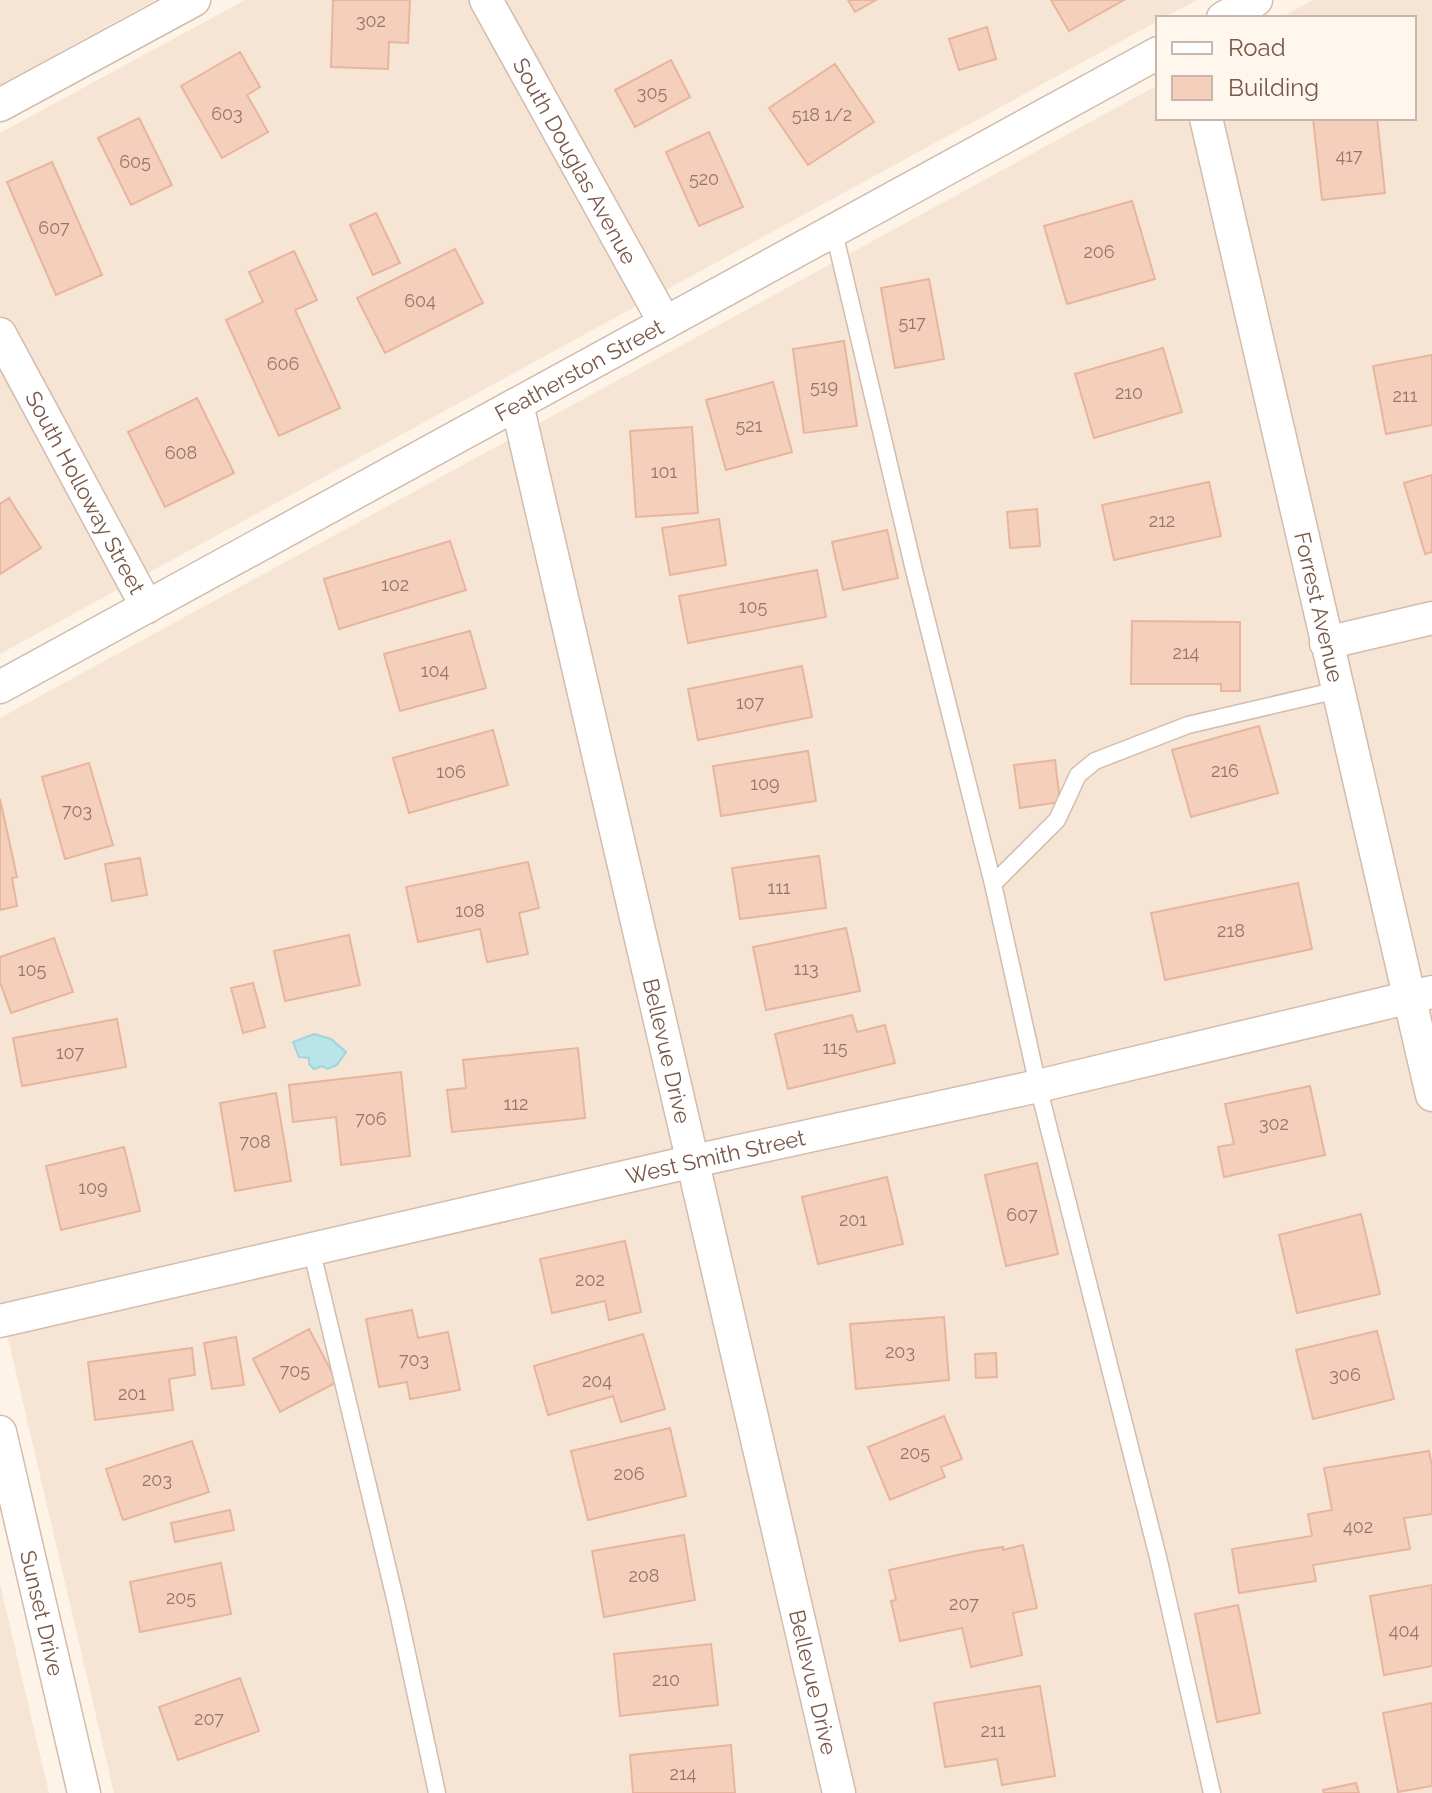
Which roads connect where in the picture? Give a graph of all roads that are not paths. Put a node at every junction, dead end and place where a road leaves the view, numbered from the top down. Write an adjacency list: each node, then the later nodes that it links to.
1 (194, 0): 6 (street)
2 (486, 0): 9 (street, South Douglas Avenue)
3 (1256, 0): 4 (street)
4 (1227, 16)
5 (1156, 54): 8 (street, Featherston Street)
6 (0, 105)
7 (1206, 120): 14 (street, Forrest Avenue)
8 (834, 232): 9 (street, Featherston Street); 17 (lane)
9 (665, 323): 11 (street, Featherston Street)
10 (0, 334): 12 (street, South Holloway Street)
11 (517, 404): 12 (street, Featherston Street); 21 (street, Bellevue Drive)
12 (147, 607): 15 (street, Featherston Street)
13 (1432, 618): 14 (street)
14 (1326, 643): 16 (street, Forrest Avenue)
15 (0, 687)
16 (1338, 690): 17 (lane); 18 (street, Forrest Avenue)
17 (993, 884): 19 (lane)
18 (1421, 995): 19 (street, West Smith Street); 20 (street, Forrest Avenue)
19 (1038, 1086): 21 (street, West Smith Street); 28 (lane)
20 (1432, 1095)
21 (694, 1161): 22 (street, West Smith Street); 27 (street, Bellevue Drive)
22 (311, 1248): 23 (street, West Smith Street); 26 (lane)
23 (0, 1321)
24 (0, 1432): 25 (street, Sunset Drive)
25 (84, 1793)
26 (437, 1793)
27 (839, 1793)
28 (1212, 1793)

